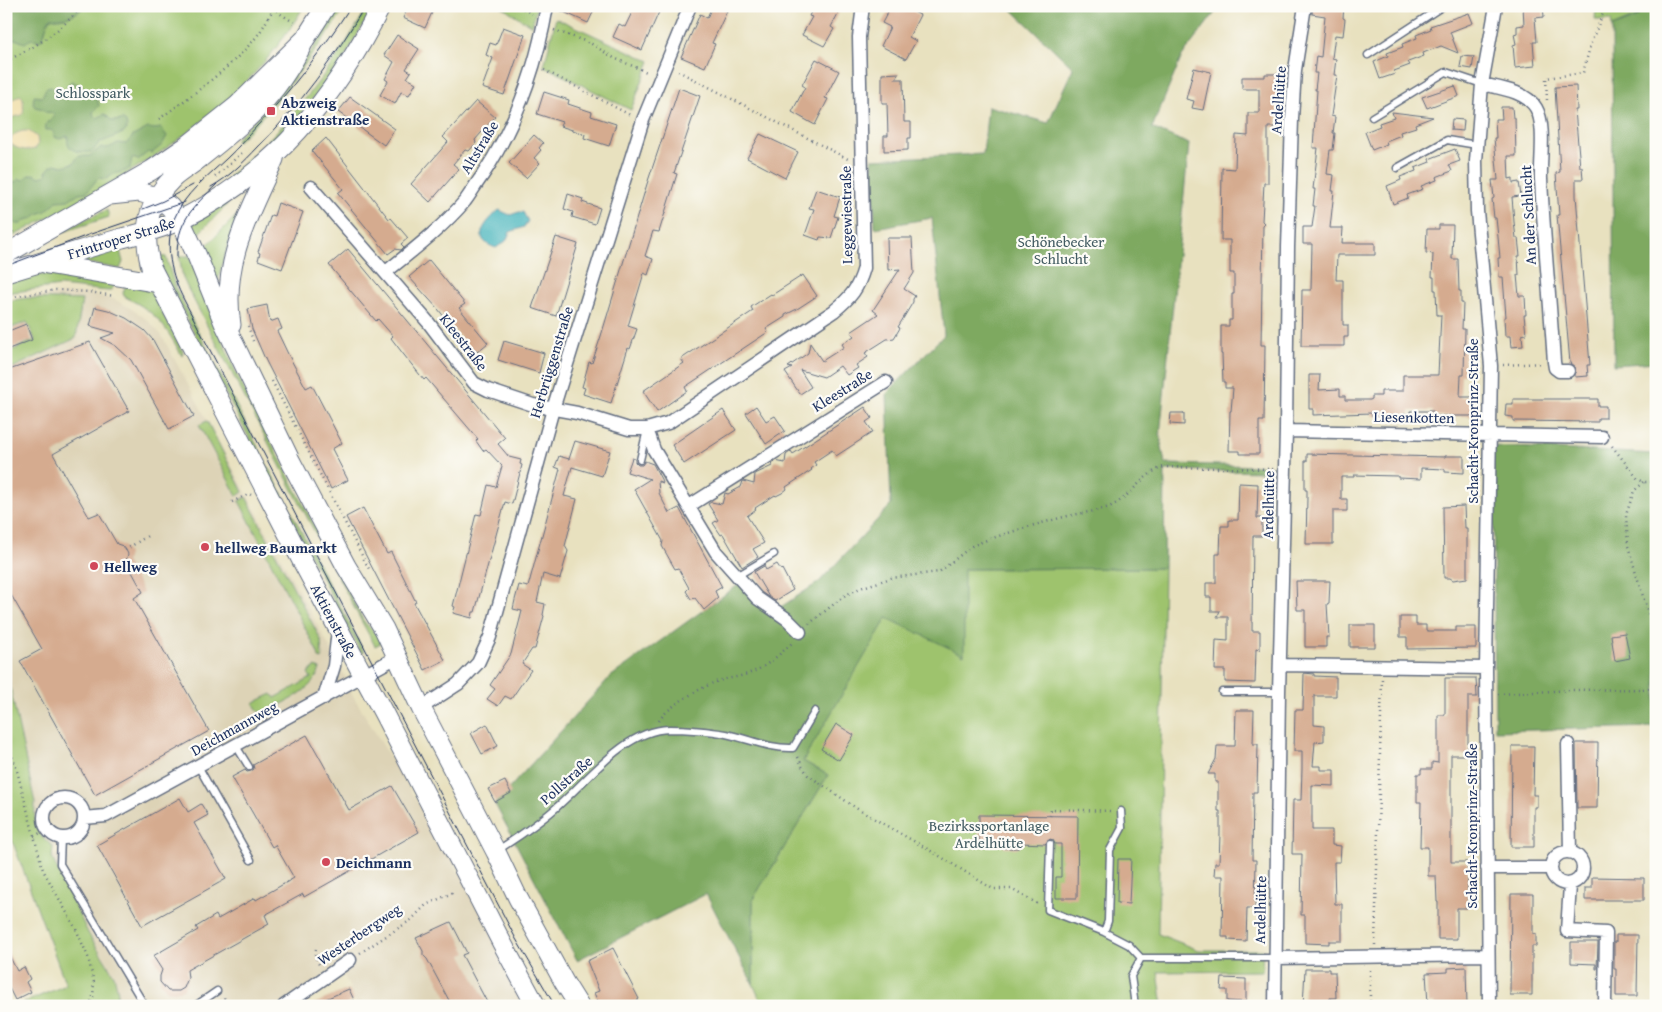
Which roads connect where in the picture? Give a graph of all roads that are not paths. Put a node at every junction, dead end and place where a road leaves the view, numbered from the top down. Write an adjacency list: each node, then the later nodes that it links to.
1 (326, 6): 9 (main road, Frintroper Straße)
2 (381, 6): 14 (main road, Frintroper Straße)
3 (547, 6): 23 (street, Altstraße)
4 (690, 6): 29 (street, Herbrüggenstraße)
5 (863, 6): 30 (street, Leggewiestraße)
6 (1306, 6): 31 (street, Ardelhütte)
7 (1443, 6): 10 (lane)
8 (1496, 6): 11 (street, Schacht-Kronprinz-Straße)
9 (305, 39): 17 (main road, Frintroper Straße); 18 (main road)
10 (1368, 56)
11 (1482, 84): 12 (lane); 13 (street, Schacht-Kronprinz-Straße); 27 (street, An der Schlucht)
12 (1372, 117)
13 (1477, 145): 15 (lane); 32 (street, Schacht-Kronprinz-Straße)
14 (275, 155): 19 (main road, Frintroper Straße); 26 (main road)
15 (1397, 168)
16 (311, 187): 23 (street, Kleestraße)
17 (110, 195): 18 (main road); 21 (main road, Frintroper Straße)
18 (157, 196): 19 (main road); 20 (main road)
19 (180, 220): 20 (main road, Frintroper Straße); 26 (main road)
20 (145, 232): 22 (main road, Frintroper Straße); 25 (main road, Aktienstraße)
21 (6, 254)
22 (41, 262): 24 (main road, Frintroper Straße); 25 (main road)
23 (386, 272): 29 (street, Kleestraße)
24 (6, 273)
25 (159, 283): 38 (main road, Aktienstraße)
26 (234, 344): 40 (main road)
27 (1568, 371)
28 (886, 382): 35 (street, Kleestraße)
29 (553, 409): 30 (street, Kleestraße); 47 (street, Herbrüggenstraße)
30 (647, 429): 34 (lane); 35 (street)
31 (1286, 431): 32 (street, Liesenkotten); 41 (street, Ardelhütte)
32 (1490, 434): 33 (street, Liesenkotten); 42 (street, Schacht-Kronprinz-Straße)
33 (1602, 437)
34 (640, 460)
35 (689, 506): 37 (street)
36 (774, 554): 37 (lane)
37 (737, 576): 39 (street)
38 (338, 629): 43 (main road, Aktienstraße); 46 (street)
39 (800, 632)
40 (397, 657): 43 (street, Deichmannweg); 47 (main road)
41 (1280, 665): 42 (street); 45 (street, Ardelhütte)
42 (1486, 668): 60 (street, Schacht-Kronprinz-Straße)
43 (363, 675): 46 (street, Deichmannweg); 73 (main road, Aktienstraße)
44 (1222, 692): 45 (lane)
45 (1279, 692): 66 (street, Ardelhütte)
46 (324, 698): 50 (street, Deichmannweg)
47 (421, 708): 57 (main road)
48 (815, 711): 57 (lane, Pollstraße)
49 (1568, 744): 58 (street)
50 (236, 746): 51 (street, Deichmannweg); 52 (lane)
51 (198, 766): 54 (street, Deichmannweg); 59 (lane)
52 (249, 767)
53 (1121, 811): 63 (lane)
54 (84, 818): 55 (street); 55 (street)
55 (61, 838): 70 (lane)
56 (1050, 844): 63 (lane)
57 (496, 852): 74 (main road)
58 (1570, 852): 61 (street); 62 (street)
59 (251, 860)
60 (1487, 868): 61 (street); 64 (street, Schacht-Kronprinz-Straße)
61 (1551, 868): 62 (street)
62 (1570, 885): 69 (street)
63 (1104, 932): 65 (lane)
64 (1488, 955): 66 (street); 77 (street, Schacht-Kronprinz-Straße)
65 (1141, 958): 66 (lane); 75 (lane)
66 (1276, 958): 76 (street, Ardelhütte)
67 (350, 960): 72 (street, Westerbergweg)
68 (217, 992): 71 (lane)
69 (1605, 1004)
70 (145, 1006)
71 (195, 1006)
72 (284, 1006)
73 (536, 1006)
74 (579, 1006)
75 (1135, 1006)
76 (1274, 1006)
77 (1489, 1006)

